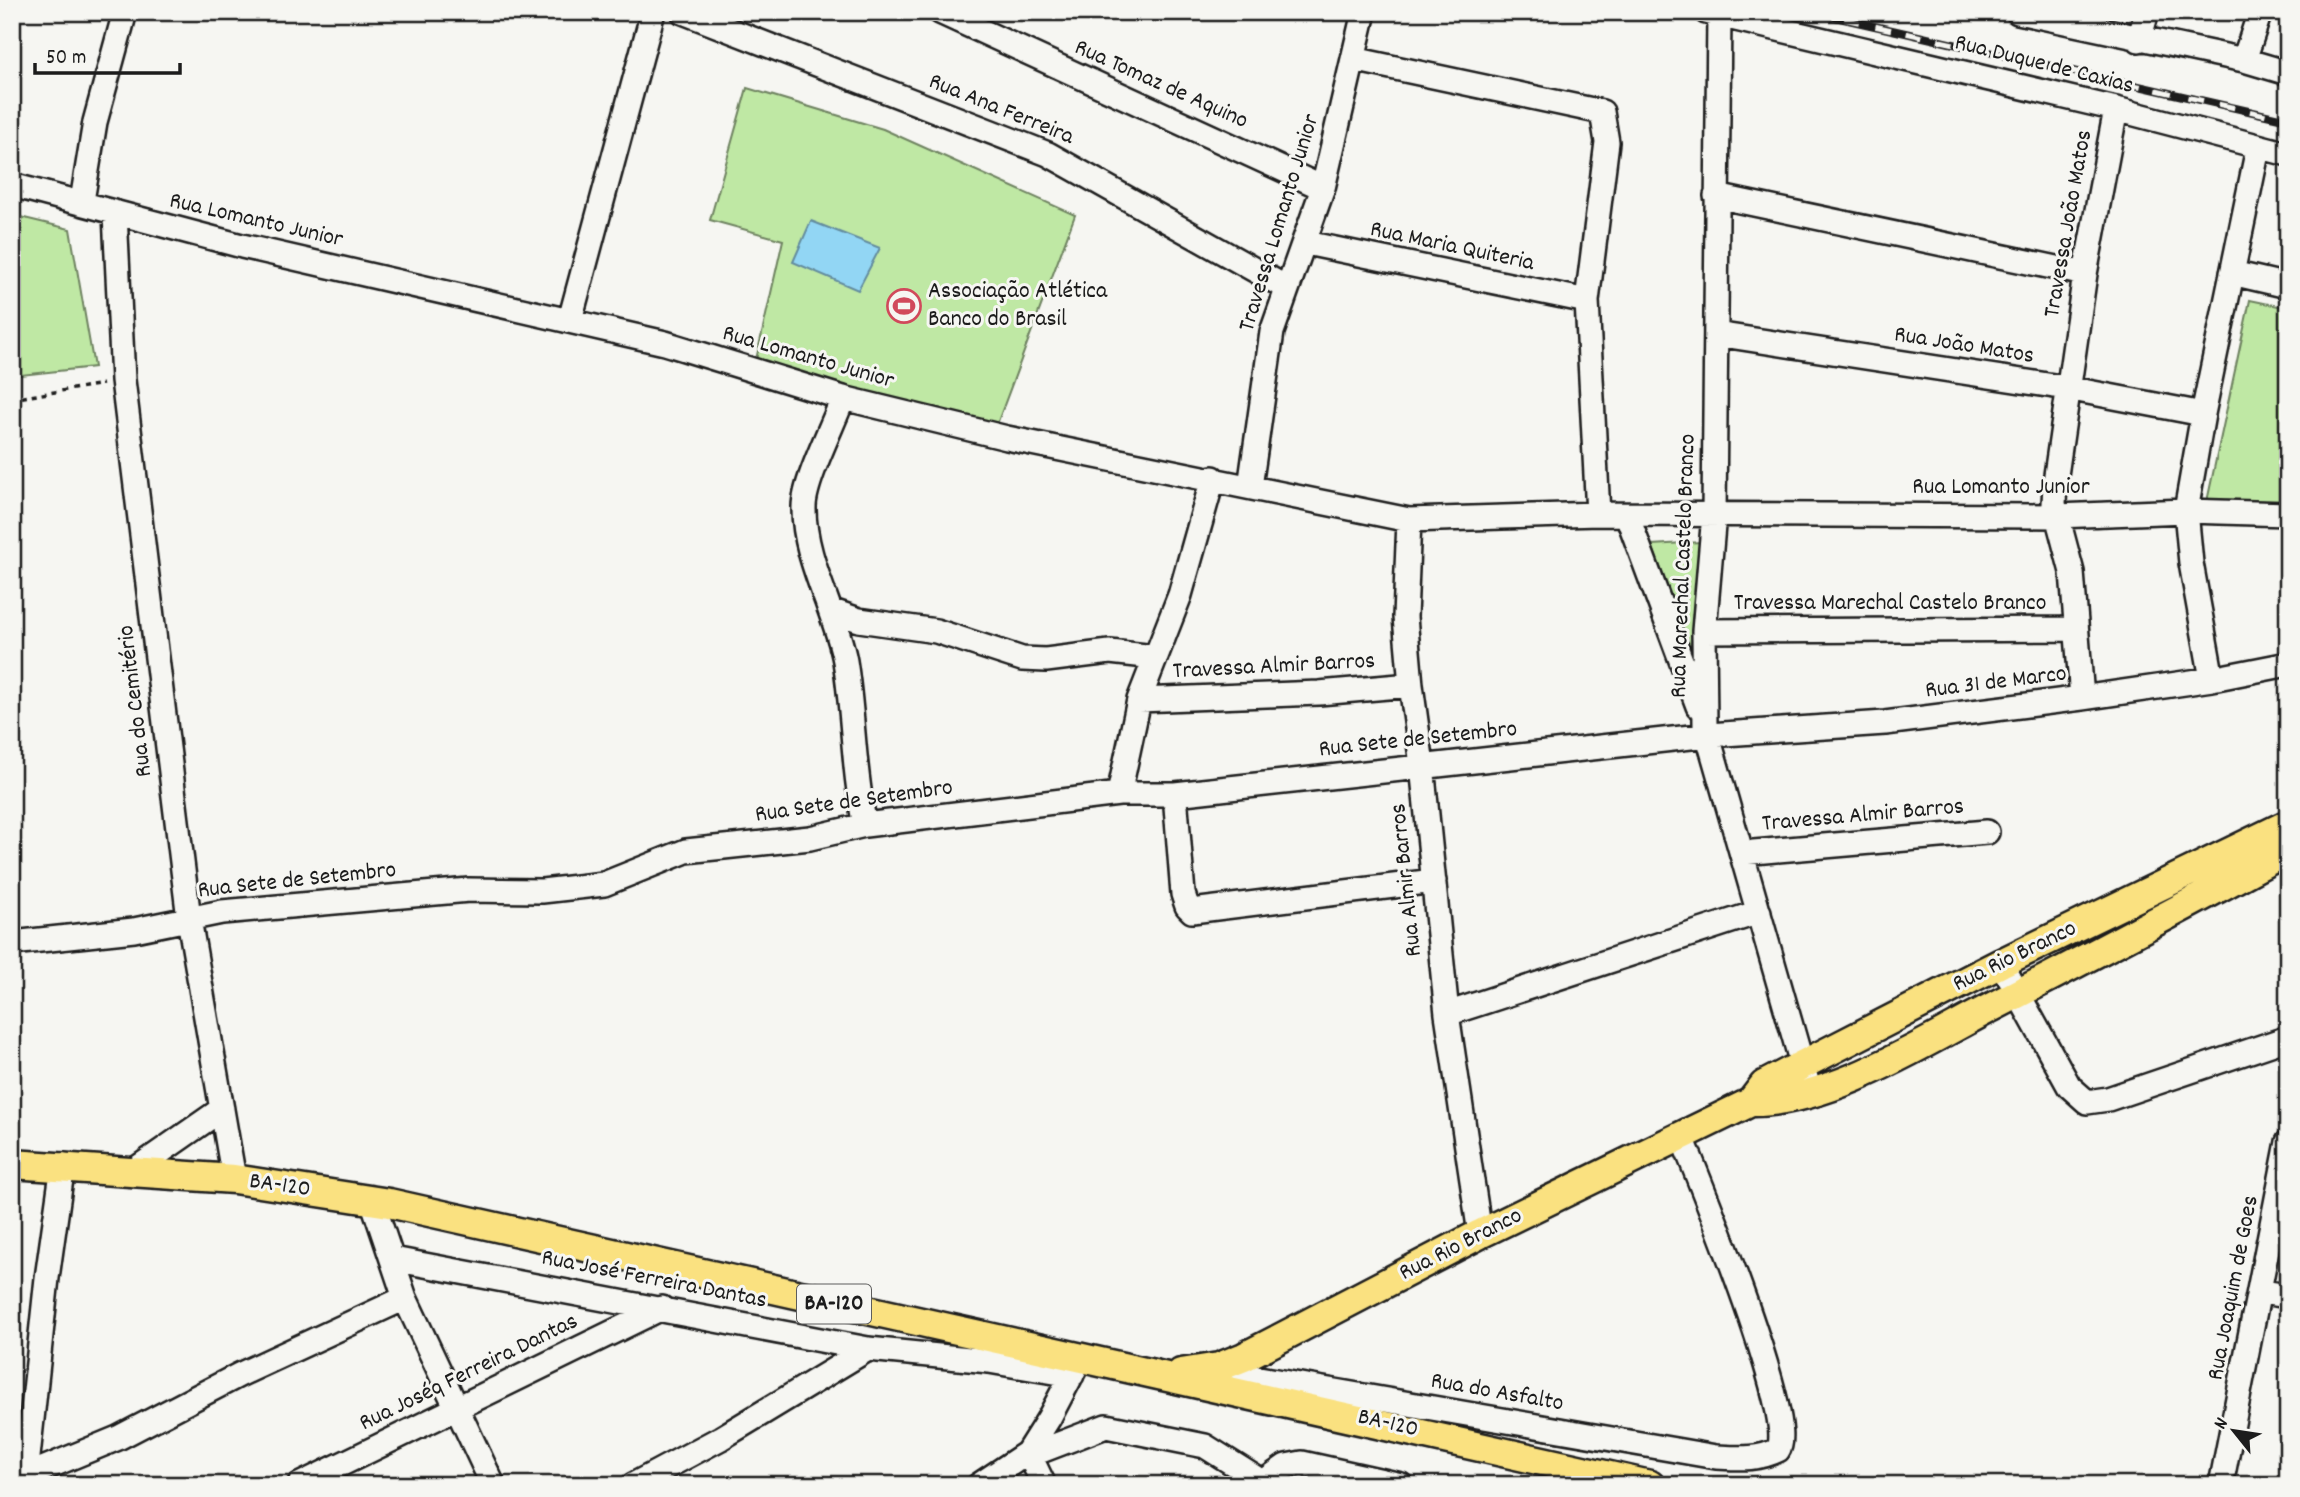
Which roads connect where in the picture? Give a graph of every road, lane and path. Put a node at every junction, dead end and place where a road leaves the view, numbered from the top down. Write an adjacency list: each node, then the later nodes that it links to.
1 (125, 12): 20 (street)
2 (653, 12): 28 (street)
3 (683, 12): 26 (street, Rua Ana Ferreira)
4 (940, 12): 18 (street, Rua Tomaz de Aquino)
5 (1364, 12): 11 (street, Travessa Lomanto Junior)
6 (2018, 12): 10 (street)
7 (2147, 12): 10 (street)
8 (2258, 13): 12 (street)
9 (1713, 14): 14 (street, Rua Duque de Caxias); 19 (street, Rua Marechal Castelo Branco)
10 (2139, 40): 12 (street)
11 (1353, 59): 18 (street, Travessa Lomanto Junior); 27 (street)
12 (2244, 60): 13 (street)
13 (2288, 73)
14 (2116, 108): 15 (street, Rua Duque de Caxias); 24 (street, Travessa João Matos)
15 (2258, 148): 16 (street, Rua Duque de Caxias); 23 (street)
16 (2288, 154)
17 (12, 185): 20 (street, Rua Lomanto Junior)
18 (1323, 188): 22 (street, Travessa Lomanto Junior)
19 (1716, 196): 24 (street); 29 (street, Rua Marechal Castelo Branco)
20 (82, 201): 21 (street, Rua Lomanto Junior)
21 (115, 214): 28 (street, Rua Lomanto Junior); 30 (street, Rua do Cemitério)
22 (1306, 243): 26 (street, Travessa Lomanto Junior); 27 (street, Rua Maria Quiteria)
23 (2232, 273): 25 (street); 34 (street)
24 (2085, 274): 31 (street, Travessa João Matos)
25 (2288, 286)
26 (1286, 287): 36 (street, Travessa Lomanto Junior)
27 (1587, 301): 38 (street)
28 (570, 320): 32 (street, Rua Lomanto Junior)
29 (1716, 334): 31 (street, Rua João Matos); 39 (street, Rua Marechal Castelo Branco)
30 (123, 380): 33 (path); 64 (street, Rua do Cemitério)
31 (2067, 388): 34 (street, Rua João Matos); 42 (street, Travessa João Matos)
32 (843, 398): 35 (street, Rua Lomanto Junior); 44 (street)
33 (12, 399)
34 (2203, 414): 37 (street)
35 (1213, 478): 36 (street, Rua Lomanto Junior); 47 (street)
36 (1250, 487): 43 (street, Rua Lomanto Junior)
37 (2186, 511): 40 (street, Rua Lomanto Junior); 42 (street, Rua Lomanto Junior); 49 (street)
38 (1598, 514): 41 (street, Rua Lomanto Junior); 43 (street, Rua Lomanto Junior)
39 (1714, 514): 41 (street, Rua Lomanto Junior); 42 (street, Rua Lomanto Junior); 46 (street, Rua Marechal Castelo Branco)
40 (2288, 514)
41 (1627, 515): 53 (street)
42 (2057, 516): 45 (street, Travessa João Matos)
43 (1409, 520): 50 (street, Rua Almir Barros)
44 (830, 610): 47 (street); 58 (street)
45 (2075, 629): 46 (street, Travessa Marechal Castelo Branco); 51 (street, Travessa João Matos)
46 (1704, 631): 53 (street, Rua Marechal Castelo Branco)
47 (1155, 657): 52 (street)
48 (2288, 664): 49 (street, Rua 31 de Marco)
49 (2212, 679): 51 (street, Rua 31 de Marco)
50 (1410, 685): 52 (street, Travessa Almir Barros); 54 (street, Rua Almir Barros)
51 (2081, 698): 53 (street, Rua 31 de Marco)
52 (1139, 700): 55 (street)
53 (1707, 731): 54 (street, Rua Sete de Setembro); 61 (street, Rua Marechal Castelo Branco)
54 (1422, 765): 56 (street, Rua Sete de Setembro); 62 (street, Rua Almir Barros)
55 (1119, 794): 56 (street, Rua Sete de Setembro); 58 (street, Rua Sete de Setembro)
56 (1175, 794): 62 (street)
57 (2288, 824): 66 (main road, Rua Rio Branco)
58 (865, 825): 64 (street, Rua Sete de Setembro)
59 (1987, 832): 61 (street, Travessa Almir Barros)
60 (2288, 850): 67 (main road, Rua Rio Branco)
61 (1742, 853): 63 (street, Rua Marechal Castelo Branco)
62 (1434, 881): 68 (street, Rua Almir Barros)
63 (1759, 912): 68 (street); 70 (street, Rua Marechal Castelo Branco)
64 (189, 919): 65 (street, Rua Sete de Setembro); 73 (street, Rua do Cemitério)
65 (12, 943)
66 (2001, 963): 67 (street); 70 (main road, Rua Rio Branco)
67 (2017, 994): 69 (street); 71 (main road, Rua Rio Branco)
68 (1447, 1014): 81 (street, Rua Almir Barros)
69 (2288, 1038)
70 (1802, 1065): 71 (street, Rua Marechal Castelo Branco); 72 (main road, Rua Rio Branco)
71 (1810, 1092): 72 (main road, Rua Rio Branco)
72 (1751, 1102): 74 (main road, Rua Rio Branco)
73 (222, 1109): 78 (street); 79 (street, Rua do Cemitério)
74 (1682, 1137): 81 (main road, Rua Rio Branco); 89 (street, Rua do Asfalto)
75 (2288, 1142): 83 (street, Rua Joaquim de Goes)
76 (12, 1164): 77 (main road, BA-120 / BA-120)
77 (63, 1165): 78 (main road, BA-120 / BA-120); 93 (street)
78 (133, 1171): 79 (main road, BA-120 / BA-120)
79 (234, 1179): 80 (main road, BA-120 / BA-120)
80 (372, 1200): 82 (street); 88 (main road, BA-120 / BA-120)
81 (1480, 1234): 89 (main road, Rua Rio Branco)
82 (393, 1259): 85 (street); 86 (street, Rua José Ferreira Dantas)
83 (2261, 1292): 84 (street); 102 (street, Rua Joaquim de Goes)
84 (2288, 1296)
85 (405, 1298): 91 (street); 93 (street)
86 (662, 1308): 87 (street, Rua José Ferreira Dantas); 91 (street, Rua Joséq Ferreira Dantas)
87 (868, 1349): 88 (street, Rua José Ferreira Dantas); 98 (street)
88 (1077, 1366): 90 (main road, BA-120 / BA-120); 92 (street)
89 (1207, 1369): 90 (main road, Rua Rio Branco)
90 (1166, 1375): 95 (main road, BA-120 / BA-120)
91 (457, 1408): 96 (street, Rua Joséq Ferreira Dantas); 97 (street)
92 (1025, 1457): 94 (street); 99 (street); 100 (street)
93 (26, 1480)
94 (1263, 1484): 101 (street)
95 (1640, 1484)
96 (299, 1485)
97 (493, 1485)
98 (634, 1485)
99 (979, 1485)
100 (1044, 1485)
101 (1401, 1485)
102 (2221, 1485)

